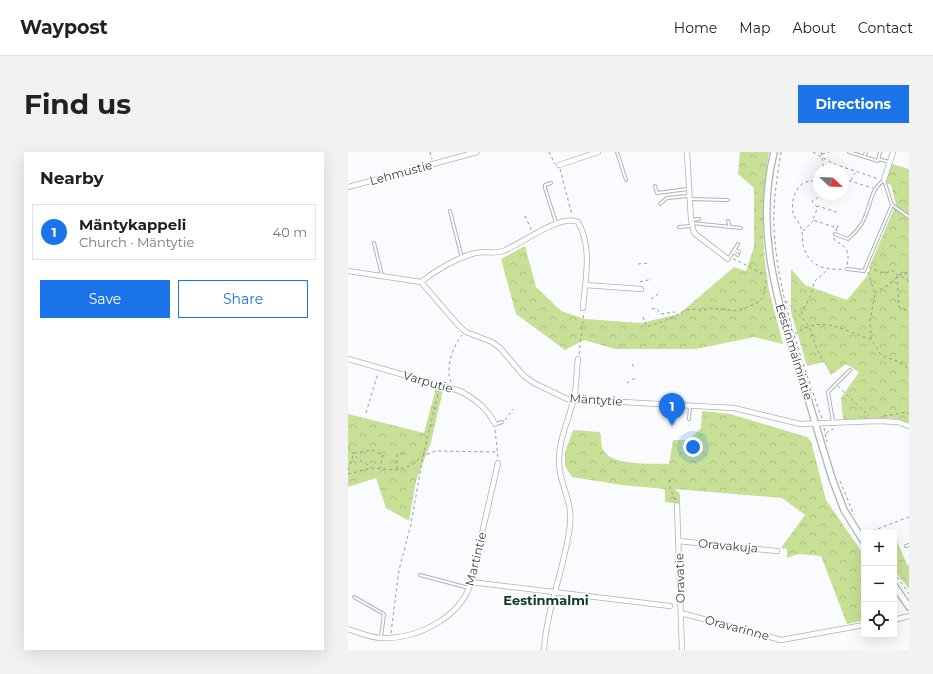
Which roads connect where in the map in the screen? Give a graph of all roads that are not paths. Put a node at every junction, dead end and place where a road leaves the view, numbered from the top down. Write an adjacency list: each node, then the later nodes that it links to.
1 (477, 152): 18 (street, Lehmustie)
2 (598, 152): 13 (street)
3 (617, 152): 14 (lane)
4 (687, 152): 19 (street)
5 (774, 152): 55 (street, Eestinmalmintie)
6 (849, 152): 10 (lane)
7 (866, 152): 10 (lane)
8 (880, 152): 11 (lane)
9 (893, 152): 12 (street)
10 (864, 157): 11 (lane)
11 (878, 159): 12 (lane)
12 (890, 162): 15 (street)
13 (559, 165)
14 (626, 180)
15 (884, 180): 23 (lane); 33 (lane)
16 (551, 183): 29 (lane)
17 (655, 186): 19 (lane)
18 (348, 187)
19 (689, 188): 20 (street)
20 (690, 198): 21 (lane); 22 (lane); 28 (street)
21 (728, 200)
22 (660, 204)
23 (892, 205): 25 (lane); 40 (lane)
24 (450, 211): 38 (lane)
25 (909, 217)
26 (700, 220): 28 (lane)
27 (728, 221): 31 (lane)
28 (692, 223): 30 (lane); 31 (lane); 39 (street)
29 (557, 224): 38 (street); 44 (street)
30 (678, 227)
31 (730, 227): 32 (lane)
32 (741, 228)
33 (835, 234)
34 (374, 244): 42 (lane)
35 (738, 244): 36 (lane)
36 (734, 251): 37 (lane); 39 (lane)
37 (738, 254)
38 (462, 259): 43 (street)
39 (728, 259)
40 (847, 269)
41 (348, 271): 42 (street)
42 (382, 276): 43 (street)
43 (421, 282): 50 (street, Mäntytie)
44 (585, 285): 45 (street); 46 (street)
45 (641, 289)
46 (584, 309)
47 (348, 359): 56 (street, Varputie)
48 (578, 359): 50 (street)
49 (850, 370): 54 (lane)
50 (574, 400): 51 (street, Mäntytie); 67 (street)
51 (690, 406): 52 (lane); 55 (street, Mäntytie)
52 (689, 419)
53 (502, 422): 56 (lane)
54 (833, 423): 55 (street); 57 (street)
55 (816, 425): 60 (street, Eestinmalmintie)
56 (495, 426)
57 (909, 426)
58 (498, 463): 64 (street, Martintie)
59 (677, 505): 61 (street, Oravatie)
60 (861, 537)
61 (678, 542): 62 (street, Oravakuja); 71 (street, Oravatie)
62 (777, 551)
63 (420, 575): 65 (lane)
64 (471, 582): 65 (street, Martintie); 67 (street)
65 (470, 588): 76 (street, Martintie)
66 (897, 588): 70 (street)
67 (554, 591): 69 (street); 77 (street)
68 (354, 597): 76 (lane)
69 (670, 606)
70 (909, 606)
71 (681, 614): 74 (street, Oravarinne); 78 (street, Oravatie)
72 (909, 616): 73 (street)
73 (897, 619)
74 (861, 626)
75 (348, 629): 76 (street, Martintie)
76 (381, 636)
77 (544, 650)
78 (682, 650)

